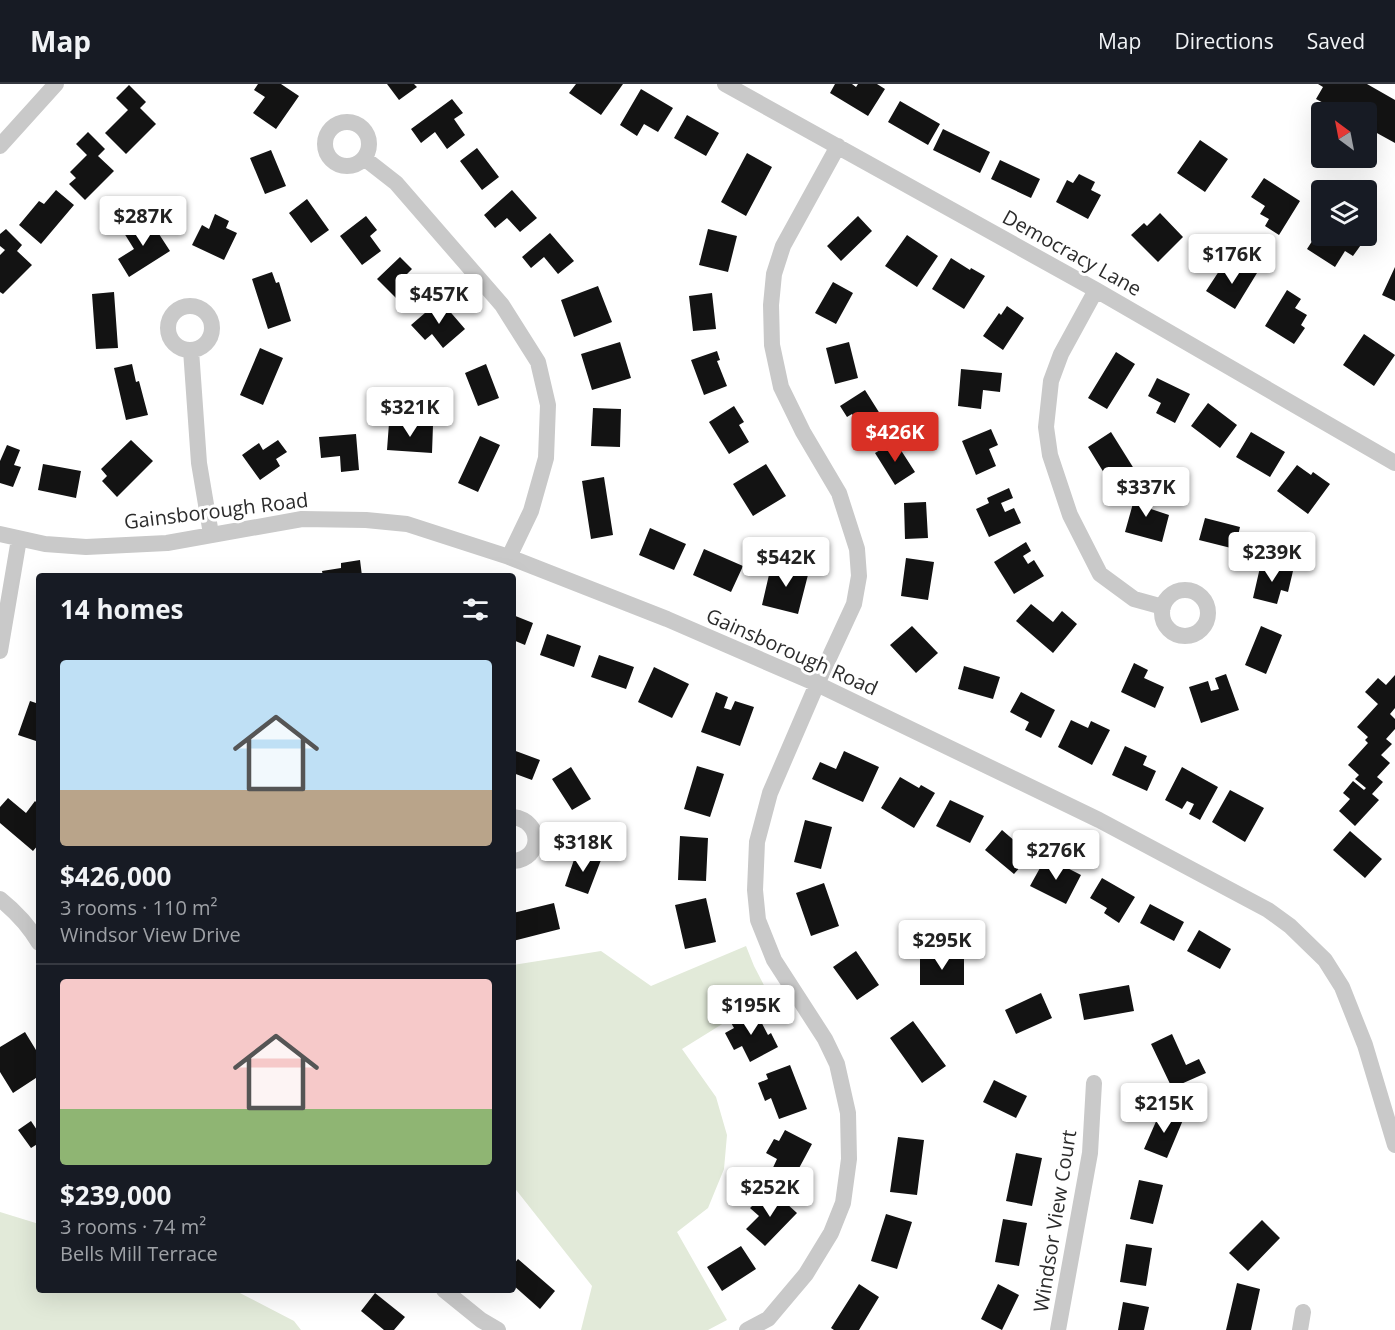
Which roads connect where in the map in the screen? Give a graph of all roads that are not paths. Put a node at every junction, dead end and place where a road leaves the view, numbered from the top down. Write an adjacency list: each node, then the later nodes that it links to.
1 (56, 84): 3 (street)
2 (725, 84): 4 (street, Democracy Lane)
3 (0, 146)
4 (838, 146): 6 (street, Democracy Lane); 15 (street)
5 (364, 158): 12 (street)
6 (1096, 290): 8 (street, Democracy Lane); 13 (street)
7 (191, 350): 10 (street)
8 (1395, 463)
9 (0, 534): 11 (street, Gainsborough Road)
10 (211, 534): 11 (street, Gainsborough Road); 12 (street, Gainsborough Road)
11 (19, 539): 14 (street)
12 (509, 557): 15 (street, Gainsborough Road)
13 (1163, 607)
14 (0, 651)
15 (817, 684): 21 (street, Gainsborough Road); 24 (street)
16 (516, 818): 17 (street)
17 (516, 861)
18 (0, 899): 19 (street)
19 (36, 938)
20 (1094, 1083): 27 (street, Windsor View Court)
21 (1395, 1145)
22 (448, 1293): 25 (street)
23 (1303, 1312): 28 (street)
24 (772, 1325): 26 (street)
25 (498, 1330)
26 (747, 1330)
27 (1058, 1330)
28 (1299, 1330)

